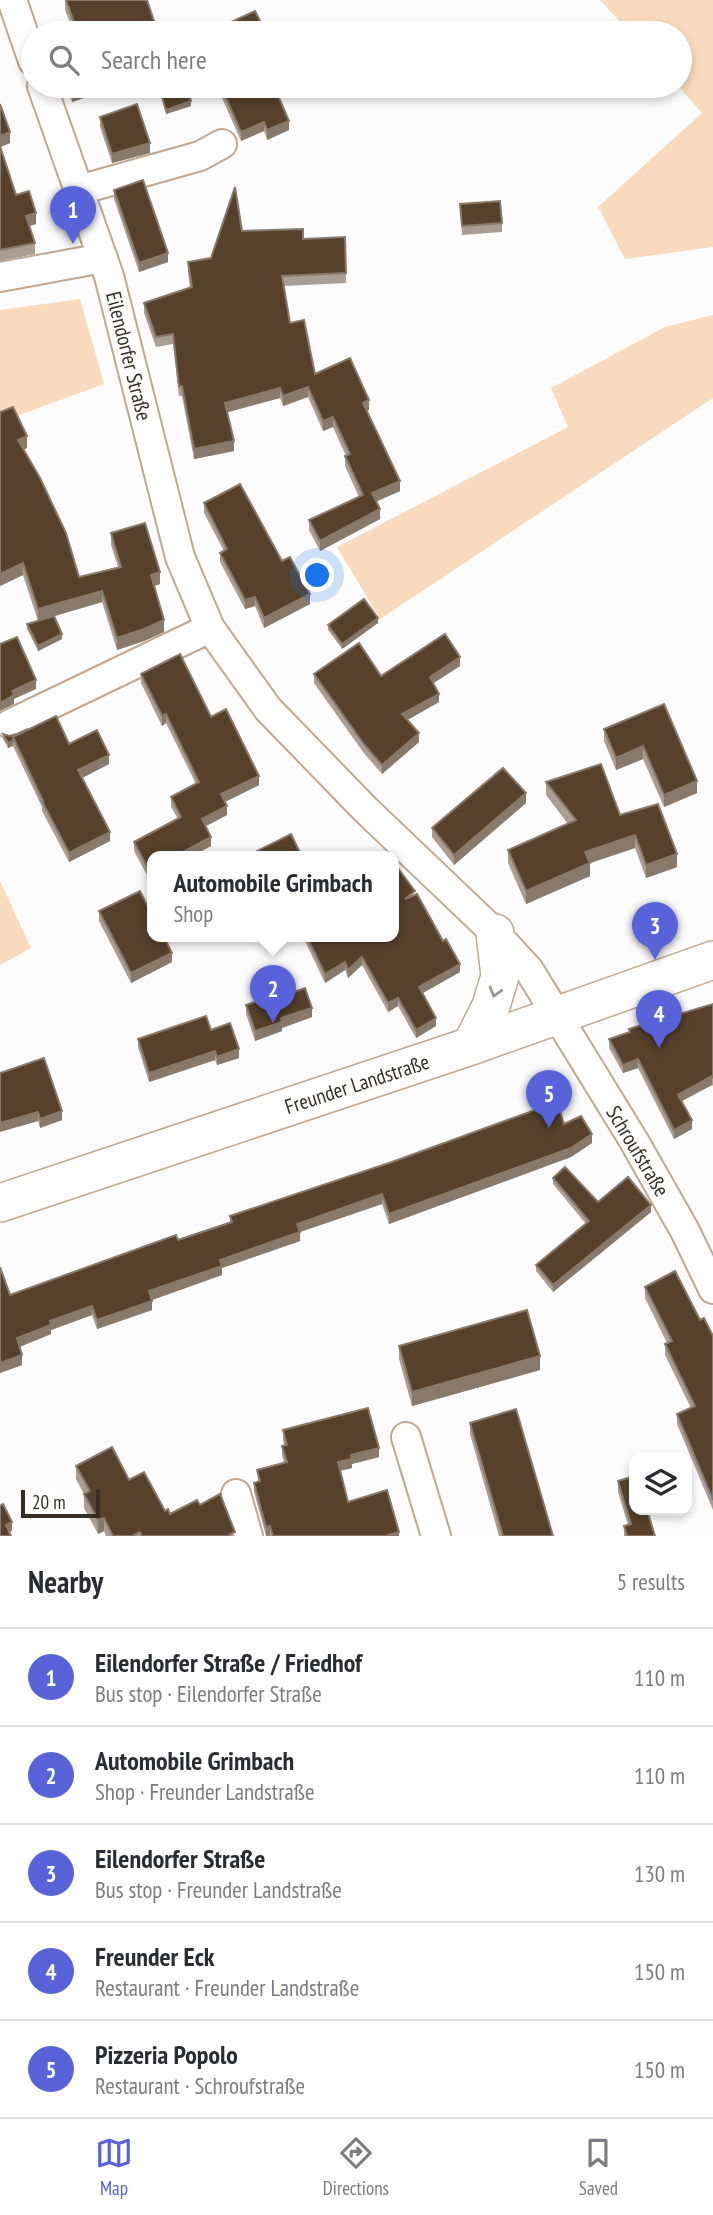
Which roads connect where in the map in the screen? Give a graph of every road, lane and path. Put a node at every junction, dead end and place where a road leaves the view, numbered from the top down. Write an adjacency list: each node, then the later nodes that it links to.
1 (12, 0): 2 (street)
2 (21, 26)
3 (46, 98): 5 (street, Eilendorfer Straße)
4 (222, 144): 5 (street)
5 (79, 190): 6 (street, Eilendorfer Straße)
6 (103, 258): 7 (street); 8 (street, Eilendorfer Straße)
7 (0, 277)
8 (210, 628): 9 (street); 10 (street, Eilendorfer Straße)
9 (10, 724)
10 (495, 933): 12 (street, Eilendorfer Straße); 13 (main road, one-way to 13)
11 (713, 960): 12 (main road, Freunder Landstraße)
12 (558, 1016): 13 (main road, Freunder Landstraße); 15 (street, Schroufstraße)
13 (471, 1046): 14 (main road, Freunder Landstraße)
14 (0, 1203)
15 (713, 1289)
16 (406, 1437): 19 (street)
17 (236, 1494): 18 (street)
18 (248, 1536)
19 (436, 1536)

